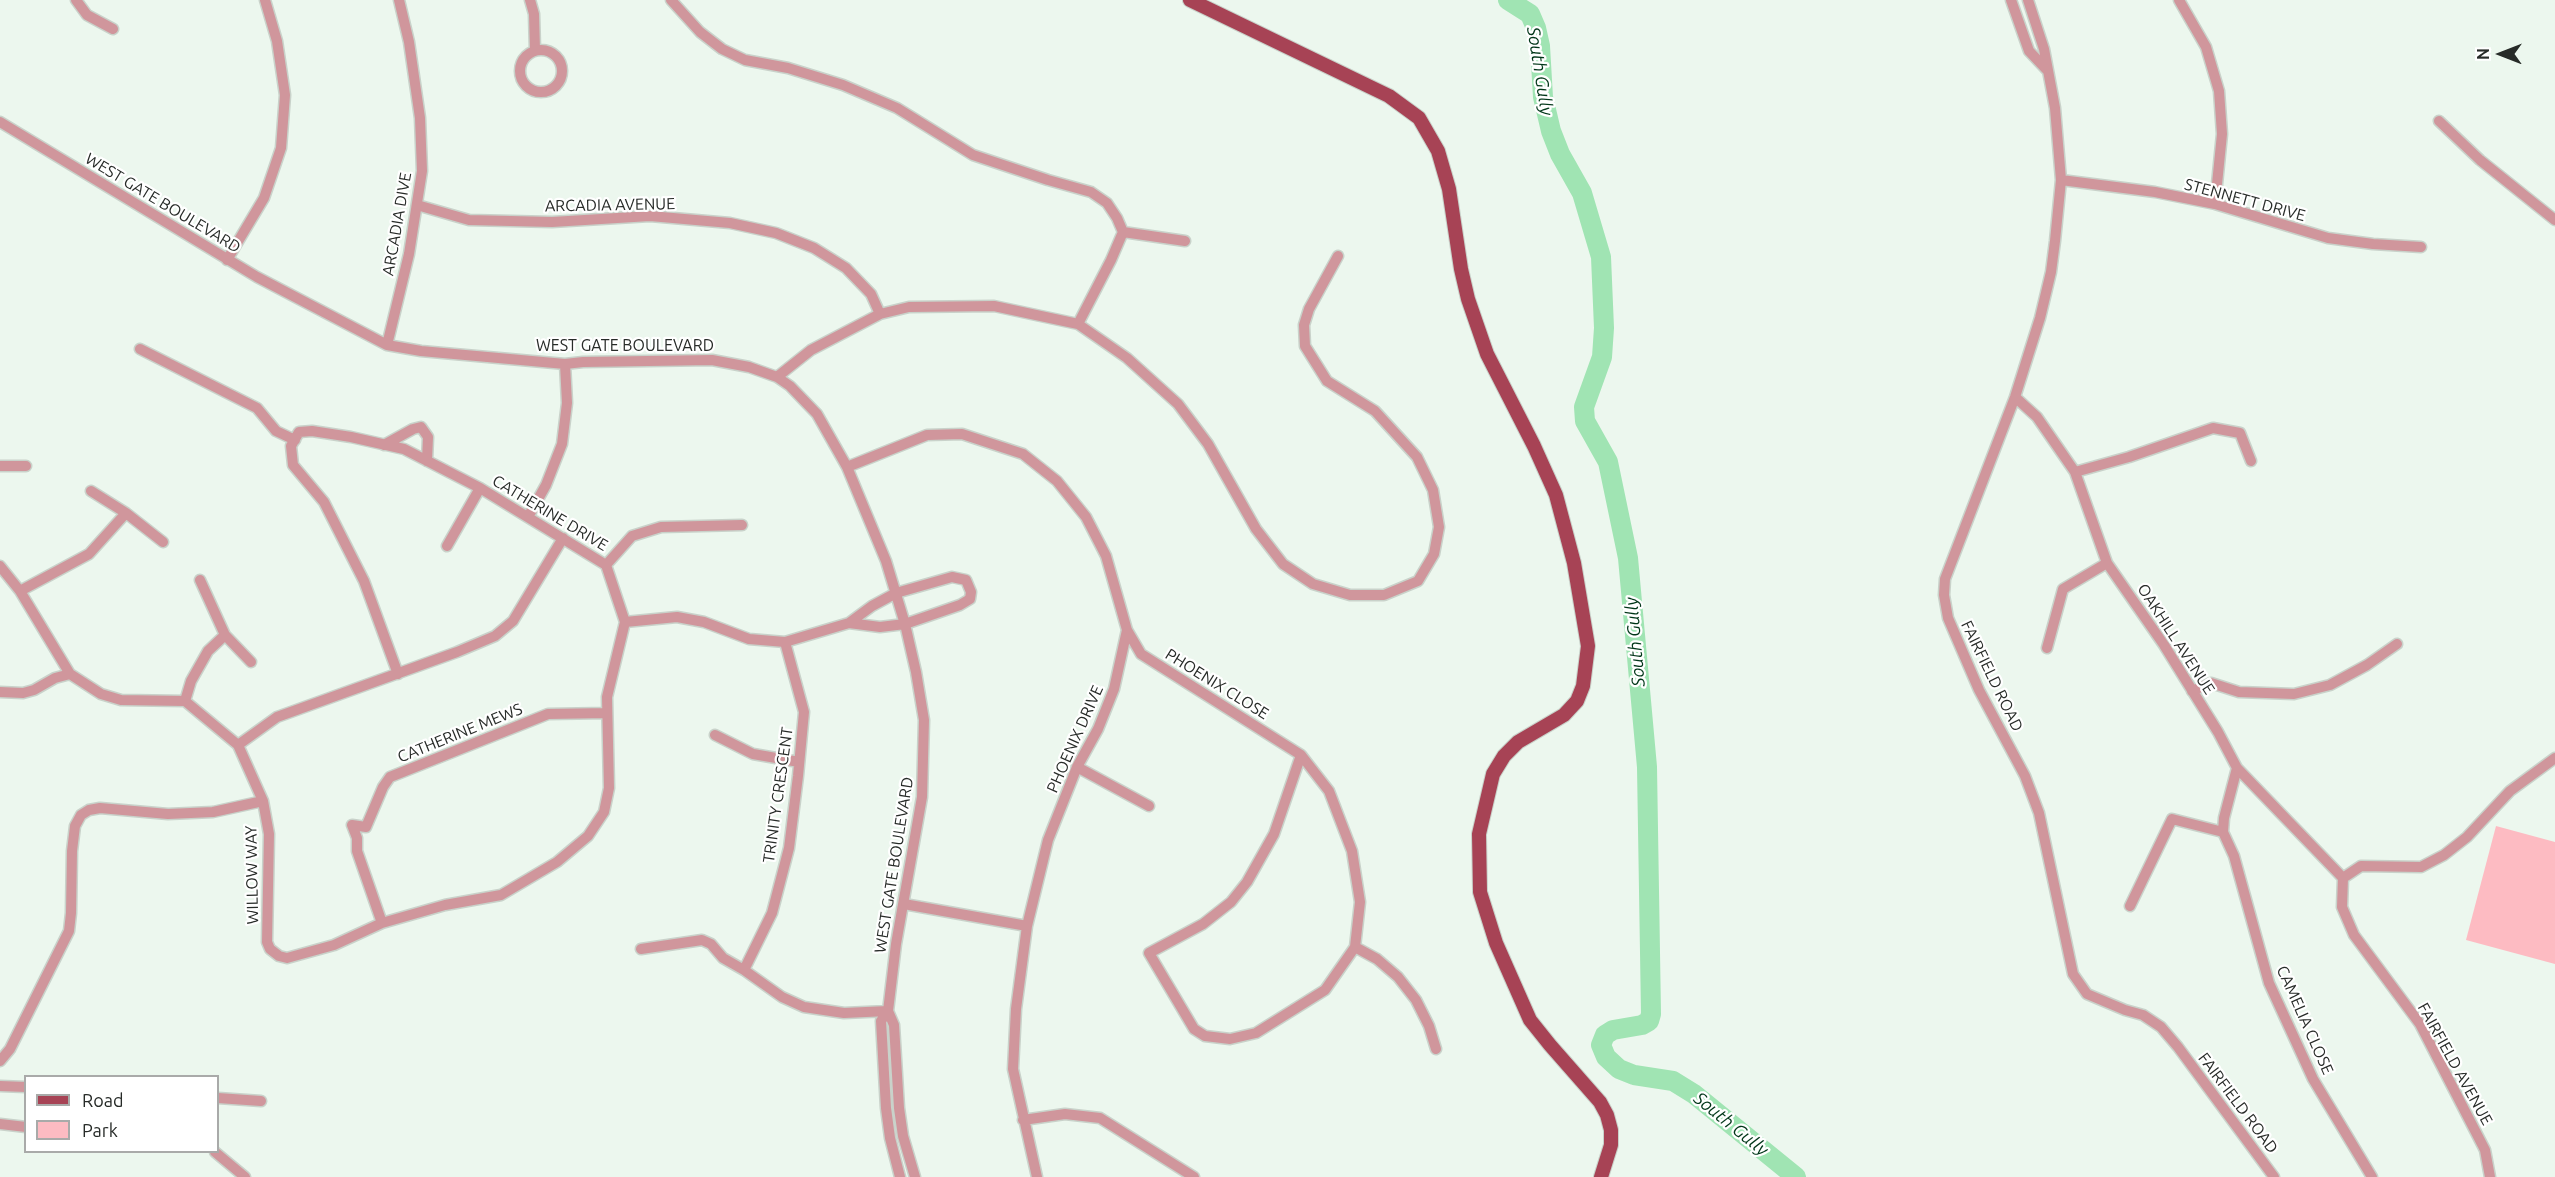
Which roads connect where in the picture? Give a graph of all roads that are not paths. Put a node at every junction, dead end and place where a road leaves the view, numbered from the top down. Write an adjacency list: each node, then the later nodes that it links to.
1 (76, 0): 10 (street)
2 (265, 0): 23 (street)
3 (399, 0): 17 (street, ARCADIA DIVE)
4 (530, 0): 11 (street)
5 (671, 0): 19 (street)
6 (1190, 0): 102 (main road)
7 (2011, 0): 12 (street)
8 (2028, 0): 12 (street, FAIRFIELD ROAD)
9 (2179, 0): 16 (street)
10 (113, 29)
11 (535, 50): 11 (street)
12 (2048, 70): 15 (street, FAIRFIELD ROAD)
13 (2439, 121): 18 (street)
14 (0, 122): 23 (street, WEST GATE BOULEVARD)
15 (2061, 180): 16 (street, STENNETT DRIVE); 30 (street, FAIRFIELD ROAD)
16 (2216, 204): 21 (street, STENNETT DRIVE)
17 (417, 205): 24 (street, ARCADIA AVENUE); 26 (street, ARCADIA DIVE)
18 (2555, 220)
19 (1123, 232): 20 (street); 25 (street)
20 (1185, 241)
21 (2421, 247)
22 (1338, 256): 25 (street)
23 (227, 260): 26 (street, WEST GATE BOULEVARD)
24 (880, 314): 25 (street); 29 (street)
25 (1078, 324)
26 (387, 345): 28 (street, WEST GATE BOULEVARD)
27 (141, 349): 31 (street)
28 (565, 364): 29 (street, WEST GATE BOULEVARD); 42 (street)
29 (777, 377): 37 (street, WEST GATE BOULEVARD)
30 (2015, 397): 38 (street, OAKHILL AVENUE); 103 (street, FAIRFIELD ROAD)
31 (294, 440): 32 (street, CATHERINE DRIVE); 63 (street)
32 (384, 445): 33 (street, CATHERINE DRIVE); 33 (street)
33 (428, 461): 39 (street, CATHERINE DRIVE)
34 (2251, 461): 38 (street)
35 (0, 466): 36 (street)
36 (26, 466)
37 (847, 467): 52 (street, WEST GATE BOULEVARD); 56 (street, PHOENIX DRIVE)
38 (2075, 472): 47 (street, OAKHILL AVENUE)
39 (480, 488): 42 (street, CATHERINE DRIVE); 46 (street)
40 (91, 491): 41 (street)
41 (126, 513): 45 (street); 51 (street)
42 (528, 517): 44 (street, CATHERINE DRIVE)
43 (742, 525): 48 (street)
44 (563, 538): 48 (street, CATHERINE DRIVE); 63 (street)
45 (163, 543)
46 (447, 546)
47 (2107, 563): 60 (street); 64 (street, OAKHILL AVENUE)
48 (606, 565): 53 (street, CATHERINE DRIVE)
49 (0, 566): 51 (street)
50 (200, 580): 57 (street)
51 (20, 591): 62 (street)
52 (896, 593): 54 (street); 55 (street, WEST GATE BOULEVARD); 55 (street)
53 (625, 622): 58 (street); 67 (street)
54 (849, 623): 55 (street); 58 (street)
55 (905, 624): 79 (street, WEST GATE BOULEVARD)
56 (1127, 630): 70 (street, PHOENIX CLOSE); 73 (street, PHOENIX DRIVE)
57 (225, 635): 61 (street); 66 (street)
58 (785, 642): 72 (street, TRINITY CRESCENT)
59 (2397, 644): 64 (street)
60 (2047, 648)
61 (250, 662)
62 (70, 674): 65 (street); 66 (street)
63 (398, 674): 69 (street)
64 (2192, 691): 74 (street, OAKHILL AVENUE)
65 (0, 692)
66 (185, 701): 69 (street, WILLOW WAY)
67 (607, 712): 81 (street); 81 (street, CATHERINE MEWS)
68 (715, 735): 72 (street)
69 (238, 745): 75 (street, WILLOW WAY)
70 (1301, 755): 83 (street, PHOENIX CLOSE); 83 (street, PHOENIX CLOSE)
71 (2555, 758): 78 (street)
72 (799, 762): 85 (street, TRINITY CRESCENT)
73 (1077, 767): 76 (street); 82 (street, PHOENIX DRIVE)
74 (2237, 768): 77 (street); 78 (street, OAKHILL AVENUE)
75 (262, 801): 81 (street, WILLOW WAY); 88 (street)
76 (1149, 806)
77 (2223, 832): 80 (street); 104 (street, CAMELIA CLOSE)
78 (2343, 878): 105 (street, FAIRFIELD AVENUE)
79 (904, 904): 82 (street); 86 (street, WEST GATE BOULEVARD)
80 (2130, 906)
81 (382, 924)
82 (1027, 926): 93 (street, PHOENIX DRIVE)
83 (1355, 946): 87 (street)
84 (641, 950): 85 (street)
85 (744, 970): 86 (street)
86 (888, 1011): 98 (street, WEST GATE BOULEVARD); 99 (street, WEST GATE BOULEVARD)
87 (1436, 1049)
88 (0, 1061)
89 (0, 1086): 90 (street)
90 (24, 1087)
91 (219, 1098): 92 (street)
92 (261, 1101)
93 (1023, 1120): 100 (street, PHOENIX DRIVE); 101 (street)
94 (0, 1124): 95 (street)
95 (24, 1127)
96 (216, 1153): 97 (street)
97 (245, 1177)
98 (900, 1177)
99 (915, 1177)
100 (1037, 1177)
101 (1194, 1177)
102 (1600, 1177)
103 (2274, 1177)
104 (2372, 1177)
105 (2490, 1177)

